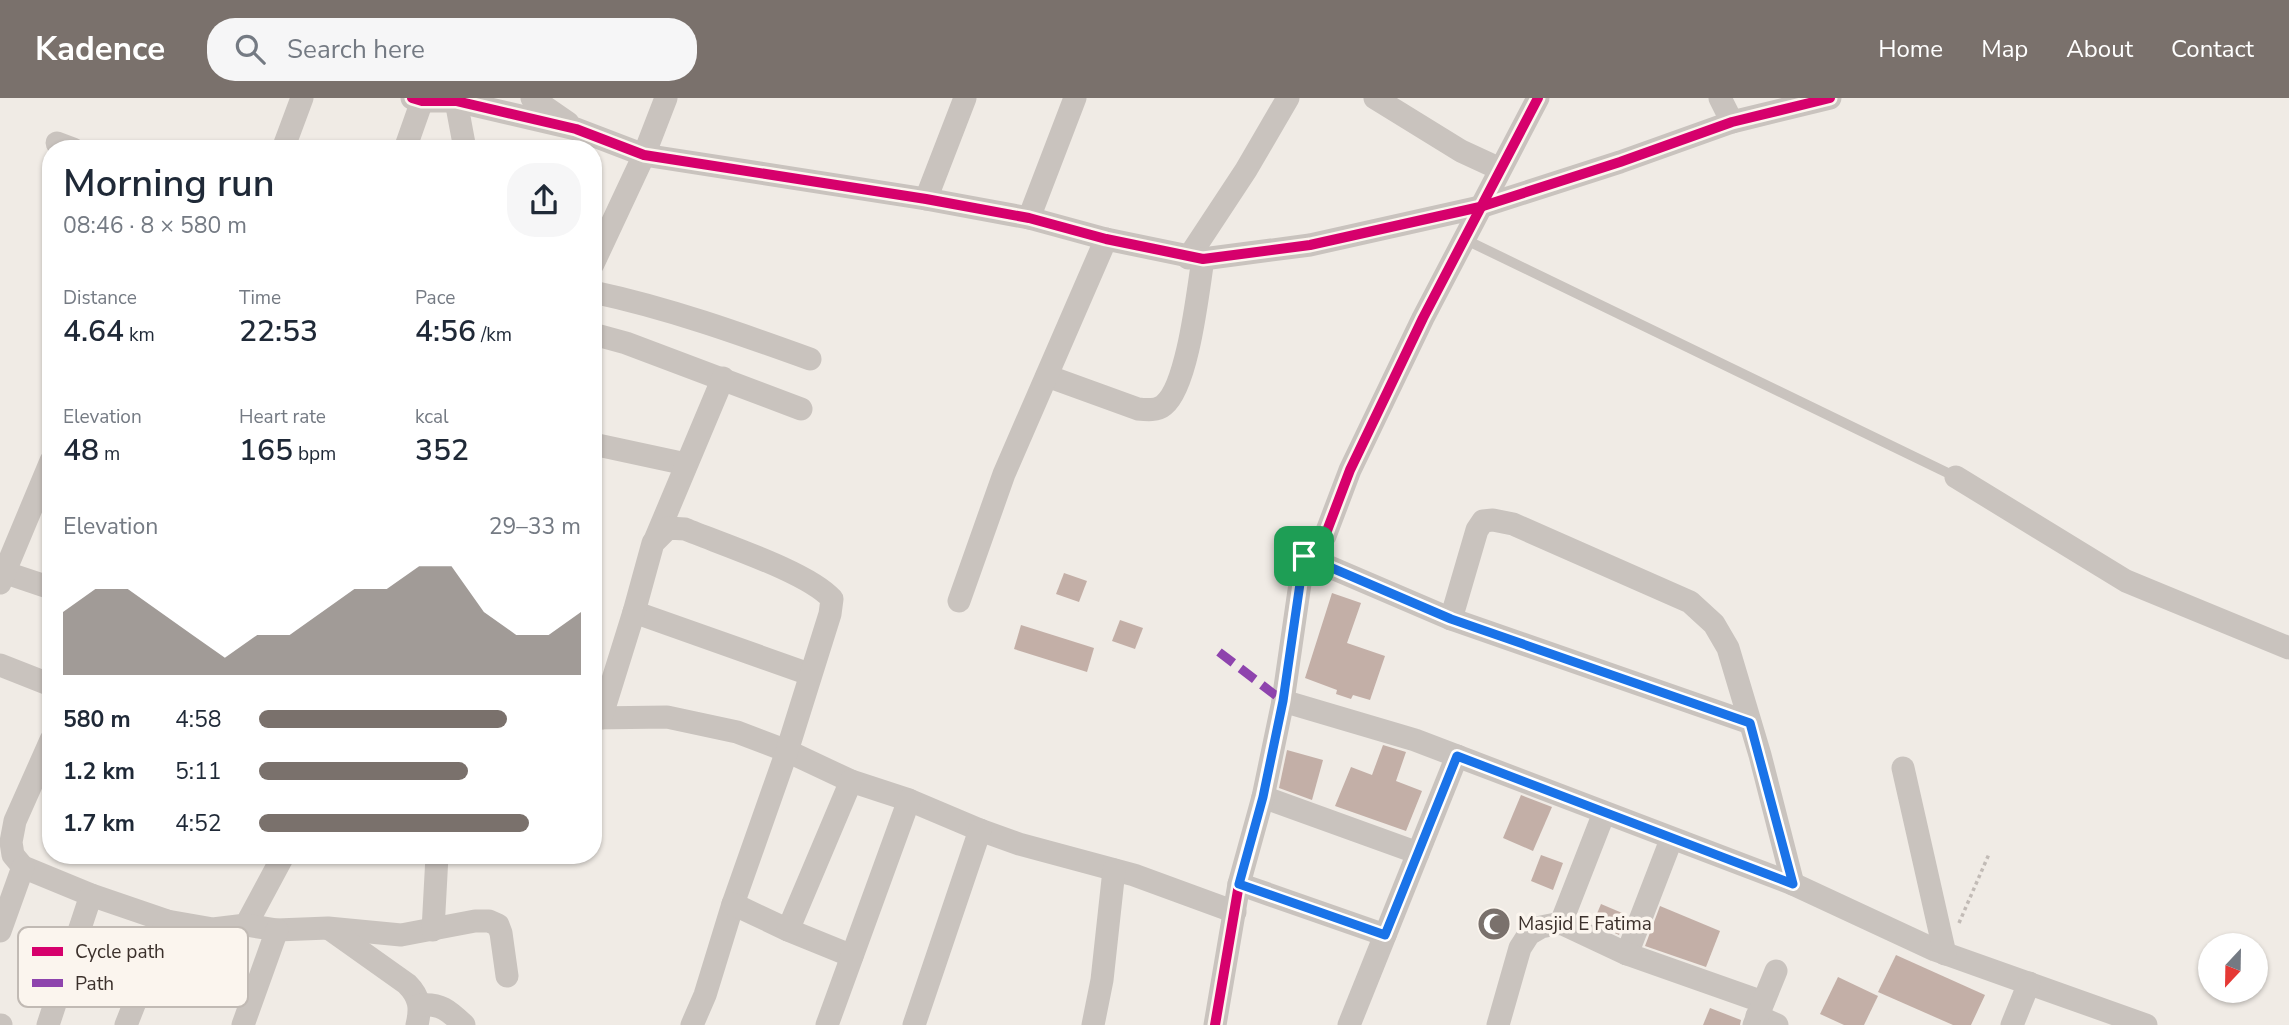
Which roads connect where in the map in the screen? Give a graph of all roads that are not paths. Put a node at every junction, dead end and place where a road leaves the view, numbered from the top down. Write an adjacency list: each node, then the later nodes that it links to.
1 (302, 98): 15 (street)
2 (532, 98): 14 (street)
3 (666, 98): 18 (street)
4 (965, 98): 20 (street)
5 (1075, 98): 22 (street)
6 (1288, 98): 26 (street)
7 (1538, 98): 19 (street)
8 (1720, 98): 13 (street)
9 (1830, 98): 13 (street)
10 (419, 99): 11 (street); 16 (street)
11 (456, 101): 14 (street); 17 (street)
12 (1388, 102): 19 (street)
13 (1732, 122): 21 (street)
14 (576, 130): 18 (street)
15 (286, 140)
16 (408, 140)
17 (463, 140)
18 (644, 155): 20 (street); 25 (street)
19 (1500, 169): 21 (street)
20 (926, 198): 22 (street)
21 (1480, 207): 24 (street); 26 (street)
22 (1029, 218): 23 (street)
23 (1106, 239): 26 (street); 30 (street)
24 (1464, 239): 35 (lane); 38 (street)
25 (602, 245)
26 (1195, 258): 30 (street)
27 (602, 294): 29 (street)
28 (602, 336): 31 (street)
29 (810, 359)
30 (1046, 376): 41 (street)
31 (723, 378): 32 (street); 34 (street)
32 (801, 409)
33 (602, 446): 34 (street)
34 (686, 464): 37 (street)
35 (1956, 477): 44 (street)
36 (42, 482): 39 (street)
37 (653, 543): 42 (street); 46 (street)
38 (1304, 556): 43 (street); 48 (street)
39 (1, 575): 40 (street)
40 (42, 586)
41 (959, 601)
42 (634, 612): 46 (street); 49 (street)
43 (1451, 619): 51 (street); 51 (street)
44 (2289, 648)
45 (0, 665): 47 (street)
46 (809, 674): 52 (street)
47 (42, 681)
48 (1283, 701): 53 (street); 57 (street)
49 (602, 704)
50 (602, 718): 52 (street)
51 (1750, 723): 68 (street)
52 (787, 751): 56 (street); 70 (street)
53 (1457, 756): 59 (street); 62 (street)
54 (42, 760): 65 (street)
55 (1903, 768): 86 (street)
56 (851, 781): 58 (street); 82 (street)
57 (1263, 797): 62 (street); 67 (street)
58 (909, 800): 60 (street); 87 (street)
59 (1604, 813): 61 (street); 73 (street)
60 (980, 830): 66 (street); 101 (street)
61 (1671, 840): 68 (street); 85 (street)
62 (1418, 853): 84 (street)
63 (279, 864): 74 (street)
64 (437, 864): 81 (street)
65 (13, 866): 69 (street); 83 (street)
66 (1114, 870): 71 (street); 102 (street)
67 (1239, 884): 71 (street); 84 (street)
68 (1793, 884): 86 (street)
69 (91, 895): 72 (street); 75 (street)
70 (733, 904): 82 (street); 99 (street)
71 (1235, 912): 103 (street)
72 (167, 921): 76 (street); 77 (street)
73 (1561, 923): 85 (street); 105 (street)
74 (246, 925): 78 (street); 80 (street)
75 (80, 927)
76 (165, 927)
77 (202, 927)
78 (230, 927)
79 (328, 929): 80 (street); 81 (street); 93 (street)
80 (276, 930): 97 (street)
81 (433, 930): 89 (street)
82 (788, 930): 87 (street)
83 (0, 931)
84 (1385, 935): 104 (street)
85 (1627, 954): 94 (street)
86 (1945, 954): 90 (street)
87 (852, 956): 100 (street)
88 (1776, 971): 94 (street)
89 (507, 976)
90 (2029, 983): 106 (street); 107 (street)
91 (54, 1007): 95 (street)
92 (133, 1007): 96 (street)
93 (418, 1015): 98 (street)
94 (1763, 1017)
95 (48, 1025)
96 (126, 1025)
97 (243, 1025)
98 (464, 1025)
99 (692, 1025)
100 (827, 1025)
101 (914, 1025)
102 (1093, 1025)
103 (1215, 1025)
104 (1349, 1025)
105 (1498, 1025)
106 (2012, 1025)
107 (2146, 1025)

